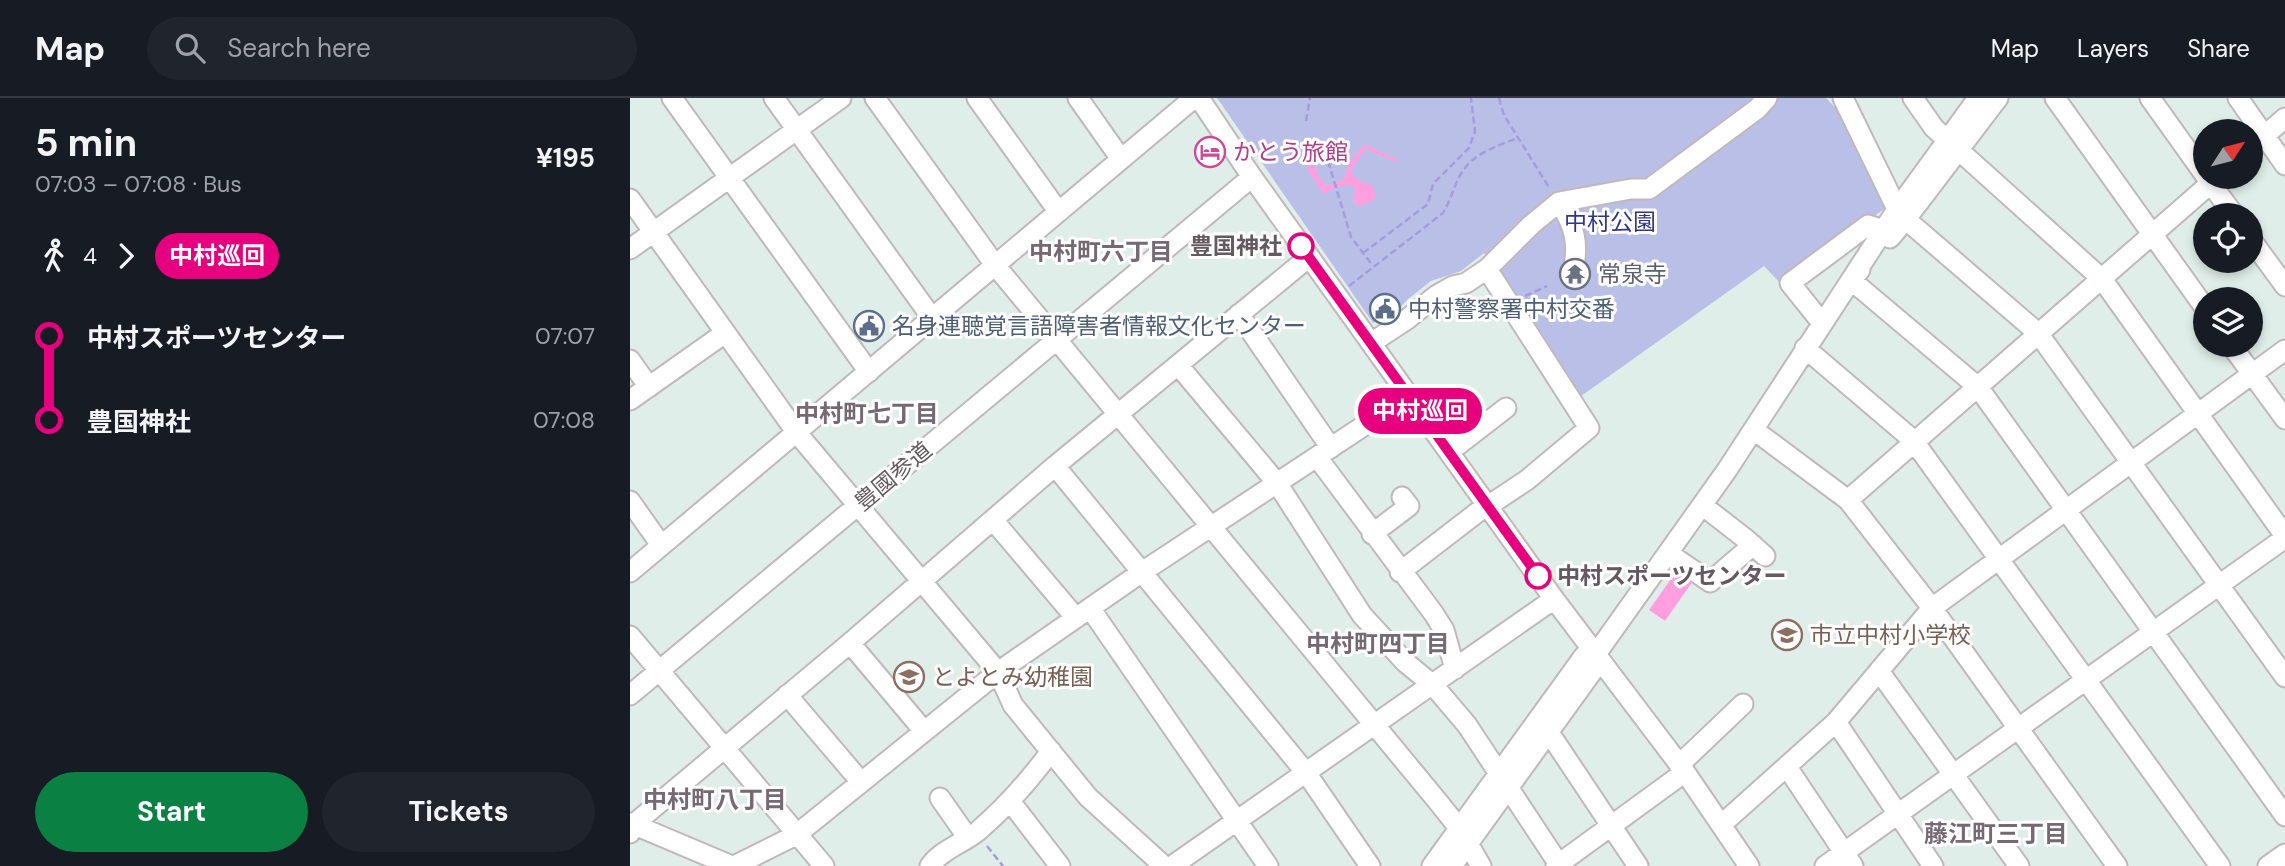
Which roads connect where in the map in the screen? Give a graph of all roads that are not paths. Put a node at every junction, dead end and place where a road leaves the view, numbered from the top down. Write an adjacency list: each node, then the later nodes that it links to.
1 (672, 98): 26 (street)
2 (774, 98): 18 (street)
3 (841, 98): 18 (street)
4 (875, 98): 38 (street)
5 (977, 98): 30 (street)
6 (1078, 98): 23 (street)
7 (1197, 98): 23 (street); 25 (street)
8 (1767, 98): 29 (street)
9 (1843, 98): 31 (street)
10 (1913, 98): 20 (street)
11 (1978, 98): 20 (street)
12 (1998, 98): 20 (street)
13 (2055, 98): 34 (street)
14 (2150, 98): 22 (street)
15 (2238, 98): 17 (street)
16 (2285, 118): 19 (street)
17 (2248, 119)
18 (797, 130): 26 (street); 46 (street)
19 (2263, 138)
20 (1953, 145): 31 (street); 41 (street)
21 (2263, 146): 24 (street)
22 (2193, 155)
23 (1121, 159): 30 (street)
24 (2285, 165)
25 (1252, 177): 37 (street); 50 (street, 豊國参道)
26 (729, 178): 33 (street); 57 (street)
27 (2198, 189): 34 (street)
28 (630, 199): 33 (street)
29 (1559, 202): 39 (street); 40 (street)
30 (1058, 211): 38 (street)
31 (1899, 213): 32 (street); 42 (street); 49 (street)
32 (1883, 230): 42 (street); 47 (street)
33 (654, 232): 35 (street); 48 (street)
34 (2152, 233): 41 (street); 44 (street)
35 (630, 249)
36 (2263, 256): 43 (street)
37 (1309, 257): 45 (street); 51 (street)
38 (995, 265): 46 (street); 50 (street)
39 (1487, 269): 51 (street); 80 (street)
40 (1573, 272)
41 (2102, 279): 49 (street); 65 (street)
42 (1851, 280): 47 (street); 60 (street)
43 (2285, 286)
44 (2193, 290)
45 (1239, 314): 56 (street); 71 (street)
46 (932, 318): 57 (street)
47 (1822, 323): 52 (street)
48 (725, 332): 59 (street); 68 (street)
49 (2038, 333): 60 (street); 72 (street)
50 (1058, 339): 64 (street); 78 (street, 豊國参道)
51 (1371, 343): 61 (street)
52 (1805, 348): 67 (street); 69 (street)
53 (2285, 350): 58 (street)
54 (2240, 357): 58 (street)
55 (630, 360): 59 (street)
56 (1178, 365): 64 (street); 74 (street)
57 (869, 372): 68 (street)
58 (2252, 374): 65 (street); 66 (street)
59 (649, 387): 62 (street)
60 (1978, 387): 69 (street); 81 (street)
61 (1409, 396): 70 (street); 71 (street)
62 (630, 400)
63 (1506, 408): 70 (street)
64 (1119, 413): 73 (street); 83 (street)
65 (2198, 415): 72 (street); 85 (street)
66 (2285, 419)
67 (1754, 430): 76 (street); 79 (street)
68 (797, 433): 78 (street); 86 (street)
69 (1913, 440): 76 (street); 88 (street)
70 (1449, 452): 80 (street)
71 (1324, 453): 74 (street); 84 (street)
72 (2132, 463): 81 (street); 93 (street)
73 (1055, 466): 82 (street); 90 (street)
74 (1277, 484): 83 (street); 107 (street)
75 (1402, 497): 84 (street)
76 (1848, 500): 95 (street)
77 (630, 501): 86 (street)
78 (858, 505): 92 (street); 102 (street, 豊國参道)
79 (1702, 505): 87 (street); 87 (street)
80 (1488, 506): 91 (street); 94 (street)
81 (2066, 511): 88 (street); 97 (street)
82 (993, 520): 92 (street); 96 (street)
83 (1213, 527): 90 (street); 112 (street)
84 (1372, 534): 91 (street)
85 (2285, 537): 93 (street)
86 (662, 545): 89 (street)
87 (1668, 553): 100 (street)
88 (2000, 560): 95 (street); 106 (street)
89 (630, 572)
90 (1142, 572): 96 (street); 120 (street)
91 (1400, 572): 101 (street)
92 (922, 581): 99 (street); 104 (street)
93 (2219, 585): 97 (street); 105 (street)
94 (1555, 599): 100 (street); 101 (street)
95 (1932, 608): 103 (street); 113 (street)
96 (1083, 613): 104 (street); 128 (street)
97 (2154, 632): 106 (street); 127 (street)
98 (630, 636): 102 (street)
99 (850, 643): 109 (street); 114 (street)
100 (1596, 654): 115 (street); 119 (street); 122 (street)
101 (1455, 669): 107 (street)
102 (658, 671): 108 (street, 豊國参道); 116 (street)
103 (1879, 671): 111 (street); 121 (street)
104 (998, 672): 114 (street); 117 (street)
105 (2285, 677)
106 (2086, 680): 113 (street); 155 (street)
107 (1433, 685): 112 (street); 122 (street)
108 (630, 695)
109 (787, 695): 116 (street); 123 (street)
110 (1743, 704): 119 (street)
111 (1836, 722): 118 (street); 126 (street)
112 (1376, 726): 120 (street); 134 (street)
113 (2018, 729): 121 (street); 154 (street)
114 (924, 731): 123 (street)
115 (1549, 731): 122 (street); 129 (street)
116 (722, 748): 131 (street); 132 (street)
117 (1051, 751): 125 (street); 142 (street)
118 (1787, 766): 130 (street); 136 (street)
119 (1682, 769): 129 (street); 130 (street)
120 (1307, 774): 128 (street); 145 (street)
121 (1954, 775): 126 (street); 153 (street)
122 (1504, 780): 134 (street); 137 (street)
123 (860, 782): 132 (street)
124 (940, 798): 133 (street)
125 (1010, 801): 133 (street); 141 (street)
126 (1899, 815): 136 (street); 152 (street)
127 (2285, 816)
128 (1237, 821): 143 (street); 144 (street)
129 (1612, 825): 137 (street); 149 (street)
130 (1721, 825): 150 (street)
131 (631, 827): 138 (street)
132 (796, 835): 138 (street); 139 (street)
133 (973, 835): 140 (street)
134 (1464, 836): 146 (street); 147 (street); 148 (street)
135 (2285, 854): 156 (street)
136 (1848, 859): 151 (street)
137 (1558, 865)
138 (733, 866)
139 (824, 866)
140 (930, 866)
141 (1060, 866)
142 (1164, 866)
143 (1172, 866)
144 (1268, 866)
145 (1370, 866)
146 (1432, 866)
147 (1452, 866)
148 (1481, 866)
149 (1639, 866)
150 (1749, 866)
151 (1825, 866)
152 (1933, 866)
153 (2019, 866)
154 (2117, 866)
155 (2220, 866)
156 (2268, 866)

